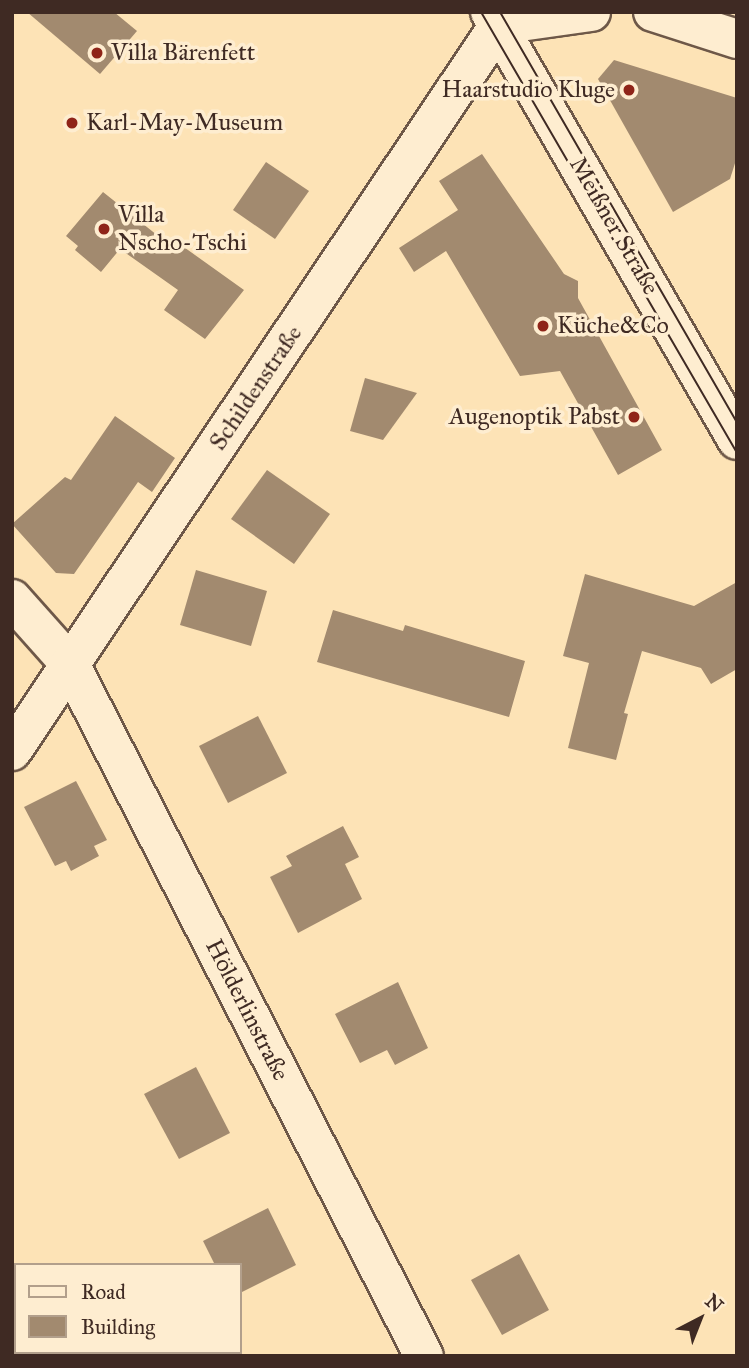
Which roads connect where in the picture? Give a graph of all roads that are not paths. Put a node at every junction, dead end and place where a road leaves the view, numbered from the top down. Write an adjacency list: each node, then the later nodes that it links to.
1 (591, 12): 3 (street)
2 (653, 12): 4 (street)
3 (497, 17): 5 (street, Meißner Straße); 7 (street, Schildenstraße)
4 (737, 39)
5 (737, 440)
6 (12, 599): 7 (street, Hölderlinstraße)
7 (70, 664): 8 (street, Schildenstraße); 9 (street, Hölderlinstraße)
8 (12, 751)
9 (424, 1356)

